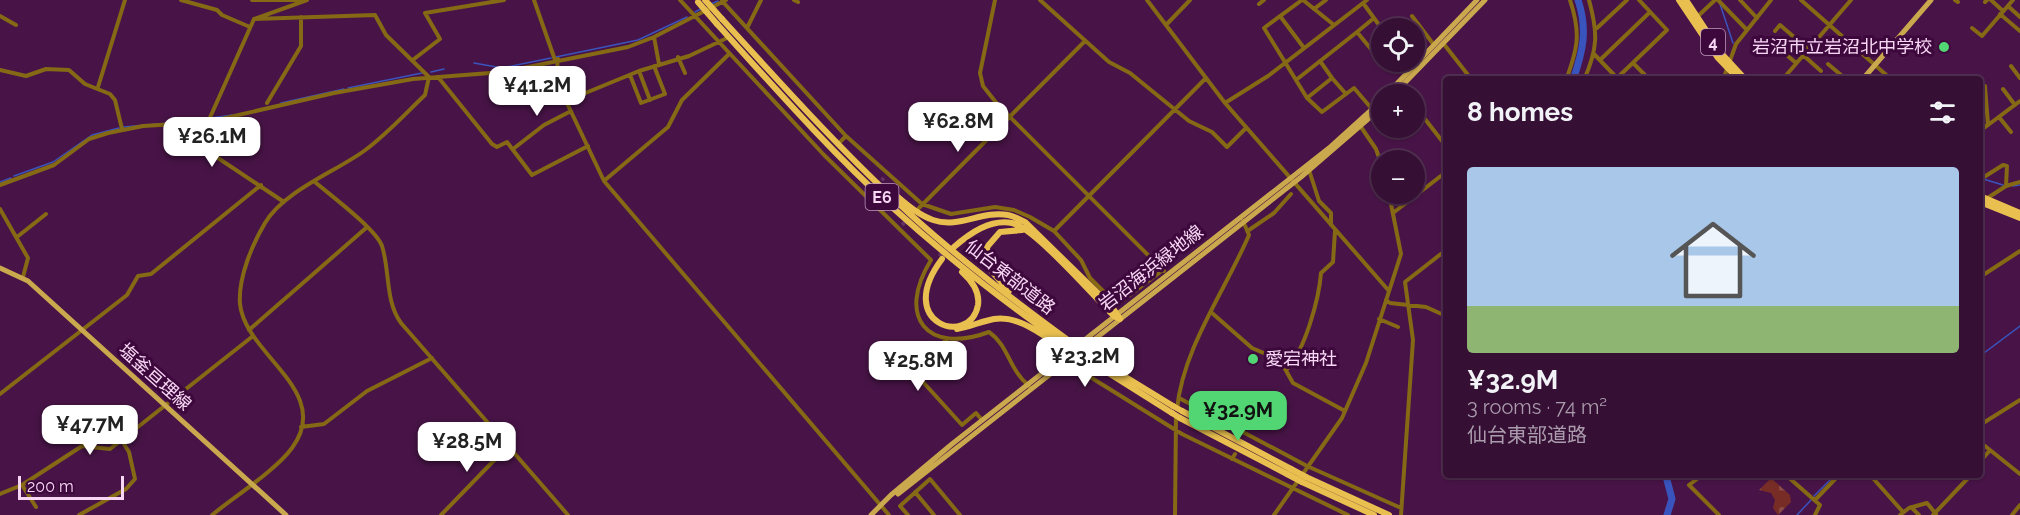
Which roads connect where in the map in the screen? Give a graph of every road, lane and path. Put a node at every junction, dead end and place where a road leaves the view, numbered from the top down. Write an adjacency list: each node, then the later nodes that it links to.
1 (125, 0): 122 (street)
2 (181, 0): 57 (street)
3 (252, 0): 4 (street)
4 (301, 0)
5 (307, 0): 50 (street)
6 (504, 0): 81 (street)
7 (534, 0): 82 (street)
8 (680, 0): 42 (street)
9 (761, 0): 58 (street)
10 (995, 0): 139 (street)
11 (1040, 0): 68 (street)
12 (1147, 0): 54 (street)
13 (1190, 0): 54 (street)
14 (1264, 0): 36 (street)
15 (1303, 0): 38 (street); 43 (street)
16 (1326, 0): 38 (street)
17 (1485, 0): 35 (main road)
18 (1570, 0): 101 (street)
19 (1590, 0): 59 (street)
20 (1627, 0): 59 (street)
21 (1639, 0): 39 (street)
22 (1679, 0): 92 (highway, 4)
23 (1686, 0): 46 (highway, 4)
24 (1717, 0): 46 (street); 62 (street)
25 (1740, 0): 49 (street)
26 (1771, 0): 49 (street)
27 (1801, 0): 56 (street)
28 (1851, 0): 56 (street)
29 (1931, 0): 90 (main road)
30 (2013, 0): 37 (street)
31 (700, 1): 51 (highway, 仙台東部道路 / E6, bridge)
32 (723, 1): 42 (street); 58 (street)
33 (1988, 1): 40 (street)
34 (1365, 2): 48 (street); 55 (street)
35 (1475, 2): 70 (main road); 71 (main road)
36 (1259, 4)
37 (2008, 6): 40 (street); 47 (street)
38 (1314, 9): 55 (street)
39 (1650, 12): 83 (street); 86 (street)
40 (2002, 13): 60 (street); 65 (street)
41 (0, 16): 53 (street)
42 (695, 16): 66 (street); 69 (street)
43 (1280, 16): 72 (street); 85 (street)
44 (1412, 16): 71 (street)
45 (301, 17): 50 (street); 81 (street); 129 (street)
46 (1697, 17): 92 (highway, 4)
47 (2020, 17)
48 (1374, 18)
49 (1757, 18): 62 (street)
50 (254, 19): 57 (street)
51 (720, 21): 151 (highway, 仙台東部道路 / E6); 165 (highway, 仙台東部道路 / E6)
52 (1371, 21): 64 (street)
53 (16, 25)
54 (1166, 25): 115 (street)
55 (1334, 25): 72 (street)
56 (1829, 25): 74 (street); 90 (street)
57 (250, 27): 142 (street)
58 (746, 27): 61 (street); 150 (street)
59 (1597, 28): 77 (street)
60 (1972, 28)
61 (740, 30)
62 (1747, 30): 92 (street)
63 (1775, 31): 74 (street)
64 (1358, 32): 73 (street); 84 (street)
65 (2020, 32)
66 (654, 38): 82 (street); 88 (street)
67 (725, 39): 69 (street)
68 (1085, 41): 135 (street); 139 (street)
69 (719, 43): 76 (street); 80 (street)
70 (1443, 43): 100 (street); 120 (main road)
71 (1435, 45): 78 (main road)
72 (1304, 48): 85 (street)
73 (1371, 48)
74 (1808, 49): 79 (street)
75 (1782, 51): 87 (street)
76 (729, 54): 157 (street); 162 (street)
77 (1594, 54): 83 (street); 102 (street)
78 (1425, 55)
79 (1803, 55): 87 (street); 96 (street)
80 (678, 57): 88 (street); 98 (street)
81 (414, 59): 113 (street)
82 (556, 59): 114 (street); 127 (street)
83 (1600, 60): 103 (street)
84 (1320, 61): 116 (street); 118 (street)
85 (1286, 62): 118 (street); 130 (street)
86 (1633, 63): 104 (street); 105 (street)
87 (1796, 63): 109 (street)
88 (659, 64): 91 (street)
89 (1828, 64): 110 (street)
90 (1875, 65): 111 (main road); 112 (street)
91 (654, 66): 95 (street); 126 (street)
92 (1728, 66): 106 (street); 107 (highway, 4); 108 (highway, 4)
93 (2011, 66): 117 (street)
94 (0, 70): 122 (street)
95 (639, 71): 99 (street); 126 (street)
96 (1821, 71)
97 (1409, 72): 119 (main road)
98 (685, 73)
99 (630, 75): 126 (street); 127 (street)
100 (1469, 76)
101 (1567, 76)
102 (1586, 76)
103 (1613, 76)
104 (1619, 76)
105 (1646, 76)
106 (1724, 76)
107 (1735, 76)
108 (1741, 76)
109 (1785, 76)
110 (1842, 76)
111 (1865, 76)
112 (1887, 76)
113 (429, 77): 114 (street); 142 (street); 163 (street)
114 (438, 77): 154 (street)
115 (1206, 78): 130 (street); 135 (street)
116 (1332, 78): 124 (street); 125 (street)
117 (2020, 78)
118 (1296, 80): 125 (street)
119 (1397, 84)
120 (1405, 84)
121 (1985, 86): 131 (street)
122 (98, 87): 147 (street)
123 (2003, 89): 133 (street)
124 (1346, 94): 125 (street); 134 (street)
125 (1307, 98)
126 (650, 100)
127 (566, 101): 136 (street)
128 (2020, 101): 133 (street)
129 (267, 103)
130 (1225, 103): 146 (street)
131 (1986, 103): 132 (street); 144 (street)
132 (1983, 105)
133 (2015, 105): 140 (street)
134 (1371, 108)
135 (1174, 110): 146 (street); 170 (street)
136 (571, 111): 153 (street); 154 (street)
137 (1371, 114): 161 (main road, 岩沼海浜緑地線)
138 (1371, 115): 145 (main road, 岩沼海浜緑地線)
139 (1010, 117): 170 (street); 176 (street)
140 (1999, 117): 144 (street); 149 (street)
141 (1425, 119): 152 (street)
142 (208, 122): 147 (street); 167 (street)
143 (1983, 122): 144 (street)
144 (1987, 126): 148 (street)
145 (1361, 127): 155 (street); 158 (main road, 岩沼海浜緑地線)
146 (1246, 128): 161 (street)
147 (122, 129): 166 (street)
148 (1983, 129)
149 (2011, 132)
150 (846, 136): 151 (street); 176 (street)
151 (838, 141): 182 (highway); 209 (highway, 仙台東部道路 / E6)
152 (1443, 142)
153 (588, 146): 154 (street); 162 (street)
154 (513, 149)
155 (1376, 150)
156 (828, 152): 157 (street)
157 (824, 155): 208 (street)
158 (1309, 170): 161 (main road, 岩沼海浜緑地線); 184 (street)
159 (1443, 174): 178 (street)
160 (1983, 176): 168 (street)
161 (1292, 180): 183 (main road, 岩沼海浜緑地線); 184 (street)
162 (604, 181): 248 (street)
163 (315, 182): 174 (street); 185 (street)
164 (2020, 182): 168 (street)
165 (868, 184): 209 (highway, 仙台東部道路 / E6); 209 (highway)
166 (0, 185)
167 (261, 185): 174 (street); 205 (street)
168 (2006, 186): 171 (street)
169 (1291, 194): 187 (street)
170 (1089, 197): 189 (street); 194 (street)
171 (1983, 199)
172 (1983, 200): 179 (highway)
173 (1983, 200): 181 (highway)
174 (284, 202): 206 (street)
175 (1391, 204): 178 (street)
176 (921, 206): 189 (street)
177 (0, 209): 190 (street)
178 (1393, 213): 197 (street)
179 (2020, 213)
180 (46, 214): 190 (street)
181 (2020, 218)
182 (1020, 220): 186 (highway); 202 (highway)
183 (1242, 220): 187 (street); 194 (main road, 岩沼海浜緑地線)
184 (1331, 225): 188 (street)
185 (366, 228): 206 (street); 211 (street)
186 (1025, 230): 202 (highway); 209 (highway)
187 (1249, 230): 200 (street)
188 (1335, 230): 197 (street); 213 (street)
189 (1054, 231): 194 (street)
190 (17, 237): 196 (street)
191 (2020, 251): 195 (street)
192 (1443, 252): 199 (street)
193 (0, 268): 196 (main road, 塩釜亘理線)
194 (1167, 274): 202 (main road, 岩沼海浜緑地線)
195 (1983, 275)
196 (23, 278): 205 (main road, 塩釜亘理線)
197 (1389, 291): 198 (street)
198 (1386, 300): 199 (street); 203 (street)
199 (1409, 304): 201 (street); 252 (street)
200 (1212, 313): 213 (street); 216 (street)
201 (1443, 314)
202 (1117, 316): 212 (main road, 岩沼海浜緑地線); 214 (main road, 岩沼海浜緑地線)
203 (1379, 319): 204 (street); 220 (street)
204 (1398, 327)
205 (81, 329): 215 (street); 218 (main road, 塩釜亘理線)
206 (249, 330): 207 (street)
207 (253, 336): 218 (street); 223 (street)
208 (946, 340): 214 (street); 221 (street)
209 (1068, 346): 210 (highway, 仙台東部道路 / E6, bridge)
210 (1084, 357): 219 (highway, 仙台東部道路 / E6); 219 (highway, 仙台東部道路 / E6)
211 (432, 358): 223 (street); 229 (street)
212 (1065, 361): 214 (main road, 岩沼海浜緑地線); 224 (street)
213 (1286, 369): 220 (street)
214 (1029, 387): 221 (main road, 岩沼海浜緑地線); 248 (main road, 岩沼海浜緑地線)
215 (0, 394)
216 (1179, 398): 224 (street); 225 (street)
217 (2020, 400): 222 (street)
218 (165, 406): 227 (street); 242 (main road, 塩釜亘理線)
219 (1172, 410): 241 (highway, 仙台東部道路 / E6, bridge)
220 (1345, 411): 234 (street)
221 (982, 420): 248 (main road, 岩沼海浜緑地線)
222 (1983, 423)
223 (302, 427): 242 (street)
224 (1176, 430): 233 (street); 265 (street)
225 (1246, 434): 226 (street); 234 (street)
226 (1243, 440)
227 (122, 441): 243 (street); 255 (street)
228 (1983, 445): 230 (street)
229 (508, 446): 258 (street); 259 (street)
230 (1989, 450): 232 (street); 235 (street)
231 (1235, 454): 233 (street)
232 (1983, 458)
233 (1232, 459): 244 (street)
234 (1307, 466): 244 (street); 252 (street)
235 (2020, 474)
236 (1698, 478): 271 (street)
237 (1789, 478): 247 (street)
238 (1836, 478): 247 (street)
239 (1873, 478): 253 (street)
240 (1968, 478): 254 (street)
241 (1304, 479): 268 (highway, 仙台東部道路 / E6); 269 (highway, 仙台東部道路 / E6)
242 (250, 484): 256 (street); 257 (main road, 塩釜亘理線)
243 (22, 485): 246 (street); 250 (street)
244 (1291, 488): 266 (street); 267 (street)
245 (915, 492): 262 (street); 263 (street); 264 (street)
246 (0, 494)
247 (1814, 499): 272 (street)
248 (882, 505): 260 (main road, 岩沼海浜緑地線); 261 (street)
249 (2020, 505): 274 (street)
250 (36, 507)
251 (1911, 507): 253 (street); 254 (street); 273 (street)
252 (1401, 508): 270 (street)
253 (1901, 513)
254 (1935, 514)
255 (80, 515)
256 (212, 515)
257 (286, 515)
258 (441, 515)
259 (568, 515)
260 (871, 515)
261 (890, 515)
262 (908, 515)
263 (934, 515)
264 (960, 515)
265 (1175, 515)
266 (1274, 515)
267 (1348, 515)
268 (1374, 515)
269 (1389, 515)
270 (1401, 515)
271 (1719, 515)
272 (1815, 515)
273 (1919, 515)
274 (2012, 515)

